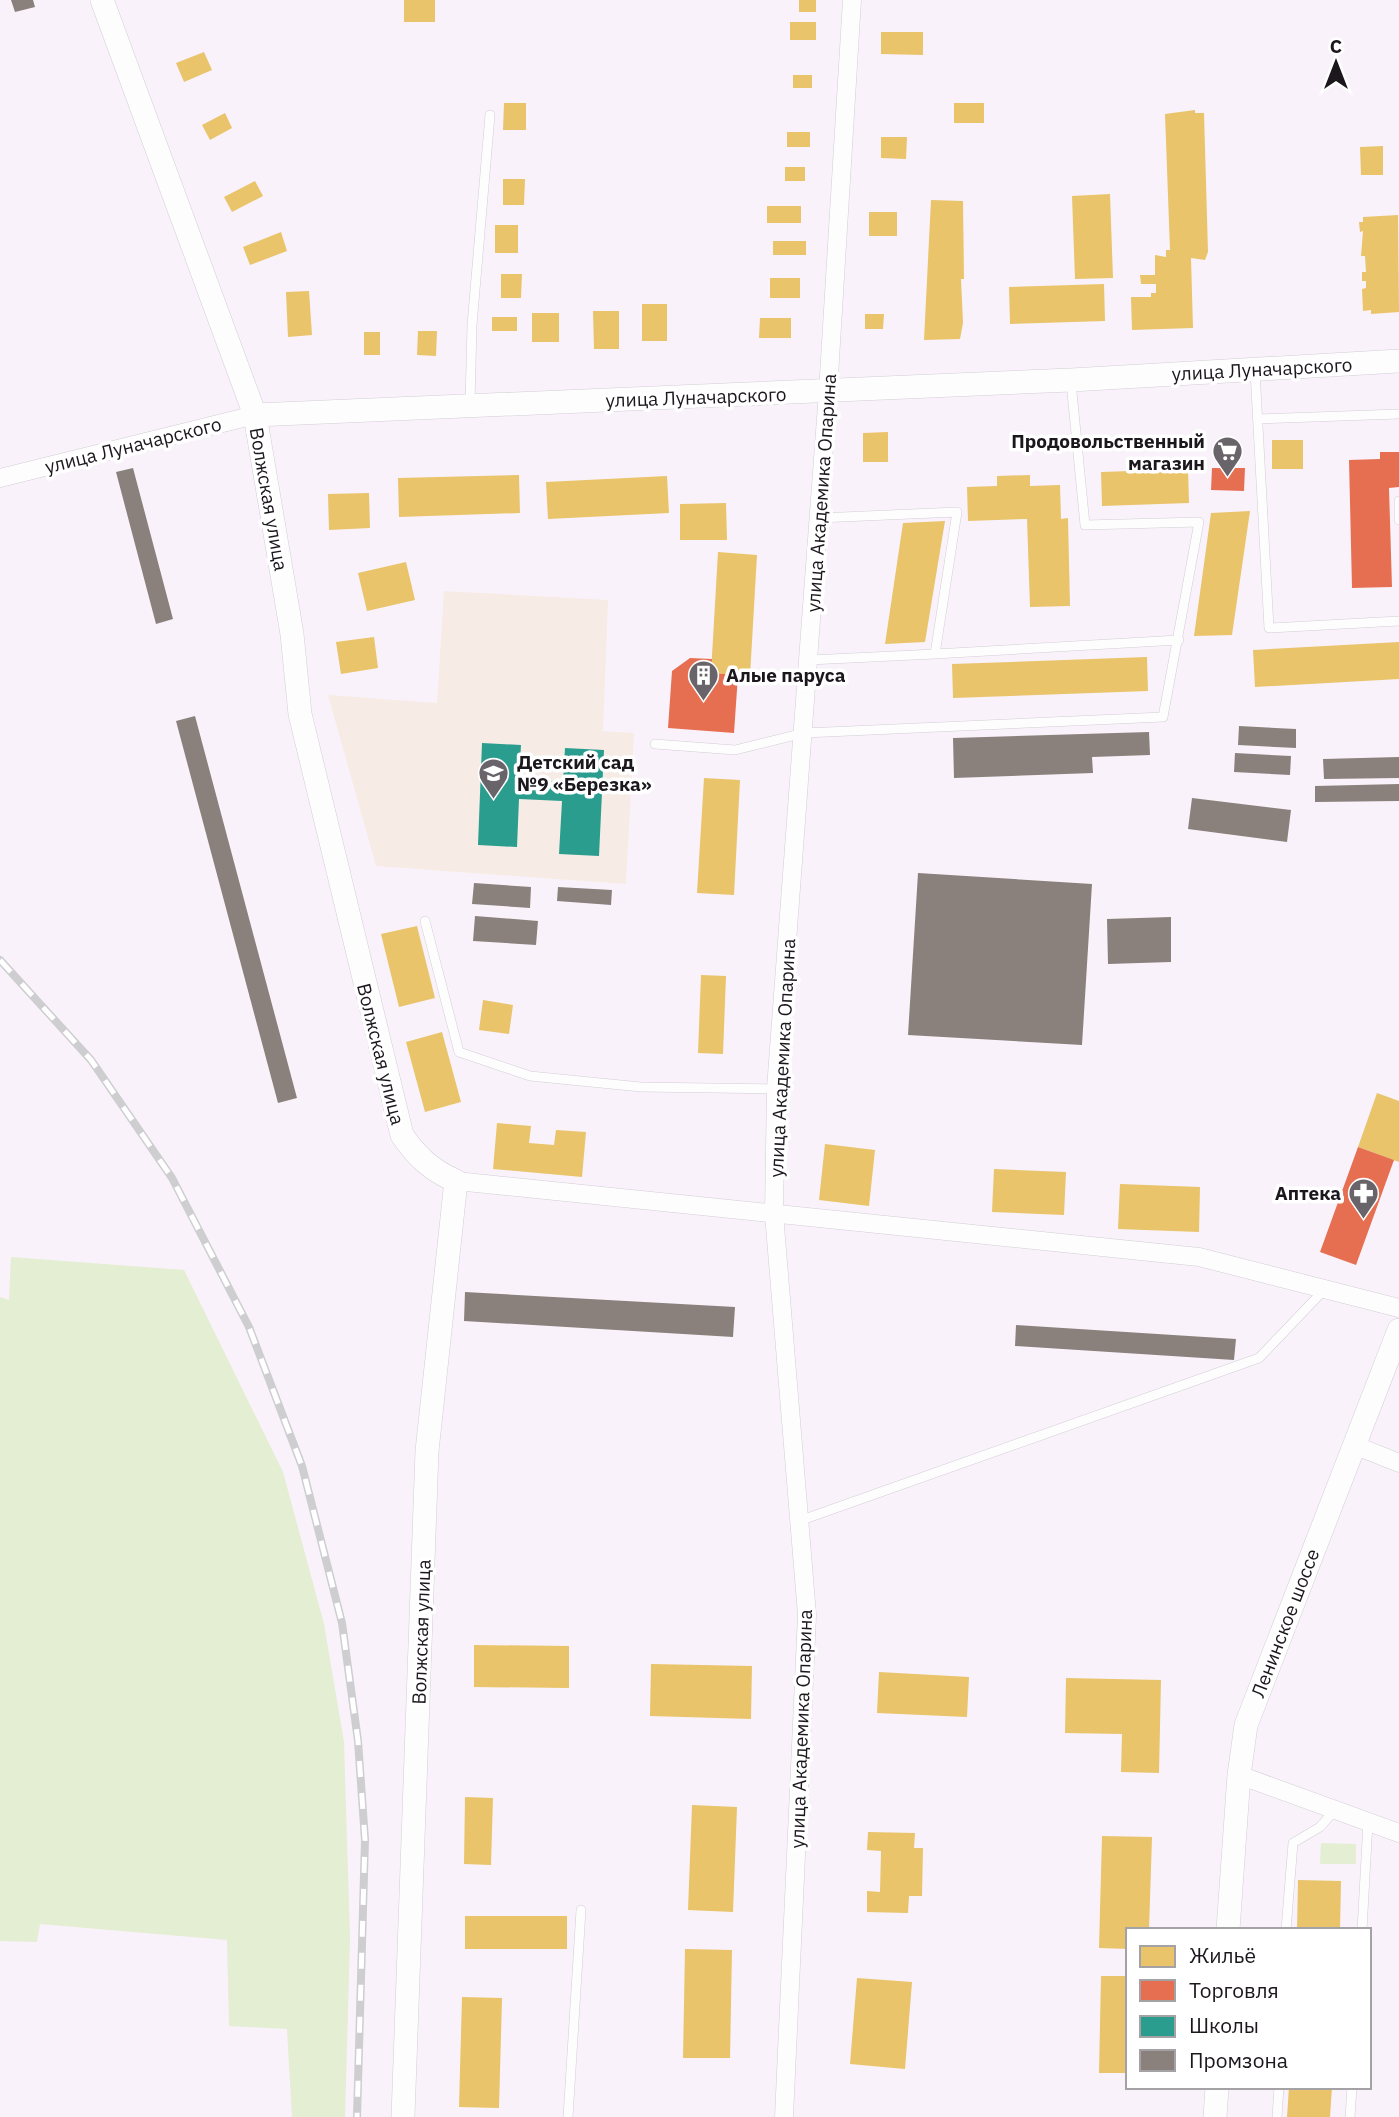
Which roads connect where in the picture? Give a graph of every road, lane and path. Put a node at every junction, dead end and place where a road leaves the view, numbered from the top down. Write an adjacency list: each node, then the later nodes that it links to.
1 (102, 0): 11 (street, Волжская улица)
2 (852, 0): 8 (street, улица Академика Опарина)
3 (490, 115): 9 (lane)
4 (1399, 361): 5 (lane); 6 (street, улица Луначарского)
5 (1399, 368)
6 (1255, 369): 7 (street, улица Луначарского); 12 (lane)
7 (1071, 380): 8 (street, улица Луначарского); 18 (lane)
8 (828, 391): 9 (street, улица Луначарского); 15 (street, улица Академика Опарина)
9 (470, 407): 11 (street, улица Луначарского)
10 (1399, 414): 12 (lane)
11 (255, 415): 13 (street, улица Луначарского); 25 (street, Волжская улица)
12 (1258, 419): 17 (lane)
13 (0, 478)
14 (1399, 501): 16 (lane)
15 (819, 518): 19 (lane); 20 (street, улица Академика Опарина)
16 (1399, 520)
17 (1399, 621)
18 (1179, 640): 19 (lane); 21 (lane)
19 (935, 654): 20 (lane)
20 (810, 660): 21 (street, улица Академика Опарина)
21 (804, 733): 22 (lane); 24 (street, улица Академика Опарина)
22 (655, 744)
23 (425, 921): 24 (lane)
24 (776, 1089): 26 (street, улица Академика Опарина)
25 (456, 1181): 26 (street); 44 (street, Волжская улица)
26 (774, 1214): 27 (street); 32 (street, улица Академика Опарина)
27 (1324, 1290): 28 (street); 32 (lane)
28 (1399, 1308)
29 (1399, 1330): 30 (street, Ленинское шоссе)
30 (1354, 1444): 31 (street); 33 (street, Ленинское шоссе)
31 (1399, 1464)
32 (799, 1521): 46 (street, улица Академика Опарина)
33 (1239, 1775): 34 (street); 38 (street, Ленинское шоссе)
34 (1335, 1810): 35 (street); 39 (lane)
35 (1368, 1822): 36 (street); 40 (lane)
36 (1399, 1833)
37 (581, 1910): 45 (lane)
38 (1228, 1928)
39 (1286, 1928)
40 (1362, 1928)
41 (1217, 2089): 47 (street)
42 (1279, 2089): 48 (lane)
43 (1352, 2089): 49 (lane)
44 (403, 2117)
45 (568, 2117)
46 (784, 2117)
47 (1215, 2117)
48 (1278, 2117)
49 (1350, 2117)

